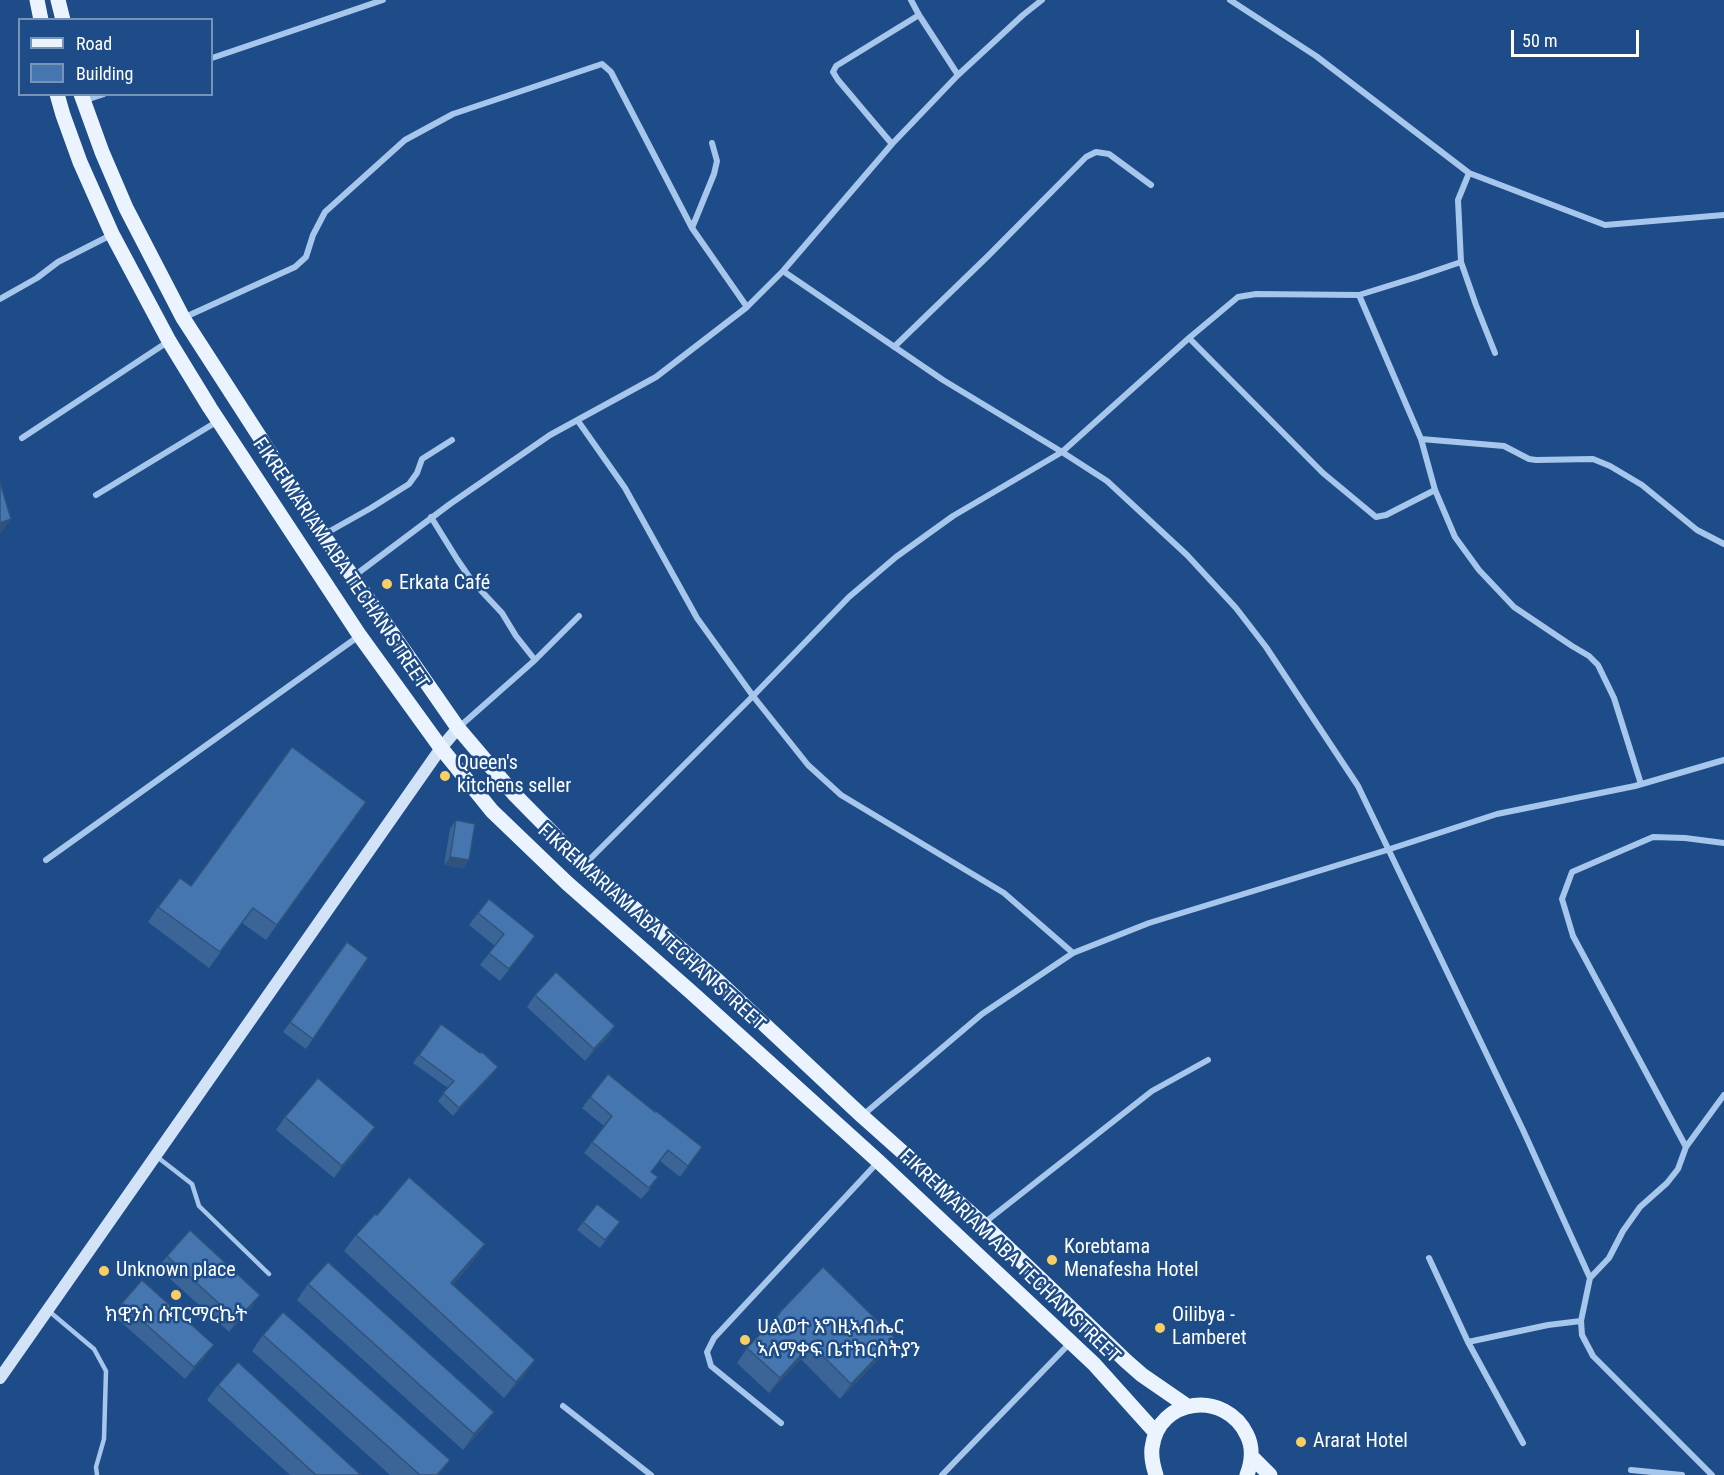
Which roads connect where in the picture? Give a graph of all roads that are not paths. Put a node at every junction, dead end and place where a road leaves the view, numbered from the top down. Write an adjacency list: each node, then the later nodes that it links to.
1 (37, 0): 8 (main road)
2 (58, 0): 9 (main road)
3 (382, 0): 10 (street)
4 (911, 0): 7 (street)
5 (1042, 0): 11 (street)
6 (1230, 0): 16 (street)
7 (919, 15): 11 (street); 15 (street)
8 (41, 18)
9 (62, 18)
10 (213, 58)
11 (958, 75): 15 (street)
12 (58, 96): 20 (main road, FIKRE MARIAM ABA TECHAN STREET)
13 (82, 98): 26 (main road, FIKRE MARIAM ABA TECHAN STREET)
14 (712, 142): 19 (street)
15 (892, 144): 22 (street)
16 (1469, 173): 18 (street); 21 (street)
17 (1151, 185): 29 (street)
18 (1724, 215)
19 (692, 228): 25 (street); 26 (street)
20 (112, 234): 24 (street); 28 (main road, FIKRE MARIAM ABA TECHAN STREET)
21 (1461, 262): 23 (street); 30 (street)
22 (783, 271): 25 (street); 29 (street)
23 (1359, 295): 27 (street); 35 (street)
24 (0, 299)
25 (747, 307): 33 (street)
26 (183, 318): 31 (main road, FIKRE MARIAM ABA TECHAN STREET)
27 (1189, 338): 37 (street); 38 (street)
28 (169, 341): 32 (main road, FIKRE MARIAM ABA TECHAN STREET); 34 (street)
29 (894, 347): 37 (street)
30 (1495, 353)
31 (229, 392): 32 (main road); 41 (main road, FIKRE MARIAM ABA TECHAN STREET)
32 (215, 414): 39 (street); 45 (main road, FIKRE MARIAM ABA TECHAN STREET)
33 (578, 421): 40 (street); 47 (street)
34 (22, 438)
35 (1421, 439): 38 (street); 42 (street)
36 (452, 440): 41 (street)
37 (1062, 452): 47 (street); 53 (street)
38 (1435, 490): 51 (street)
39 (96, 495)
40 (431, 517): 43 (street); 46 (street)
41 (323, 535): 43 (main road, FIKRE MARIAM ABA TECHAN STREET)
42 (1724, 544)
43 (353, 577): 48 (main road, FIKRE MARIAM ABA TECHAN STREET)
44 (579, 616): 46 (street)
45 (360, 636): 49 (main road, FIKRE MARIAM ABA TECHAN STREET); 54 (street)
46 (535, 660): 48 (street)
47 (753, 696): 55 (street); 56 (street)
48 (458, 728): 49 (street); 55 (main road, FIKRE MARIAM ABA TECHAN STREET)
49 (441, 748): 61 (street); 62 (main road, FIKRE MARIAM ABA TECHAN STREET)
50 (1724, 760): 51 (street)
51 (1641, 784): 53 (street)
52 (1724, 843): 60 (street)
53 (1387, 850): 56 (street); 66 (street)
54 (46, 860)
55 (584, 865): 59 (main road, FIKRE MARIAM ABA TECHAN STREET)
56 (1073, 953): 59 (street)
57 (1208, 1060): 63 (street)
58 (1724, 1095): 60 (street)
59 (862, 1116): 63 (main road, FIKRE MARIAM ABA TECHAN STREET)
60 (1686, 1147): 66 (street)
61 (156, 1156): 65 (lane); 67 (street)
62 (878, 1161): 70 (main road, FIKRE MARIAM ABA TECHAN STREET); 74 (street)
63 (983, 1224): 73 (main road, FIKRE MARIAM ABA TECHAN STREET)
64 (1429, 1258): 69 (street)
65 (269, 1274)
66 (1590, 1278): 68 (street)
67 (48, 1310): 71 (street); 79 (lane)
68 (1581, 1321): 69 (street); 86 (street)
69 (1468, 1342): 76 (street)
70 (1071, 1343): 75 (main road, FIKRE MARIAM ABA TECHAN STREET); 81 (street)
71 (0, 1378)
72 (563, 1406): 80 (street)
73 (1187, 1406): 75 (main road); 77 (main road)
74 (781, 1423)
75 (1156, 1433): 82 (main road)
76 (1523, 1443)
77 (1252, 1457): 83 (main road); 84 (main road)
78 (1631, 1470): 85 (street)
79 (98, 1475)
80 (651, 1475)
81 (942, 1475)
82 (1156, 1475)
83 (1247, 1475)
84 (1269, 1475)
85 (1682, 1475)
86 (1712, 1475)

